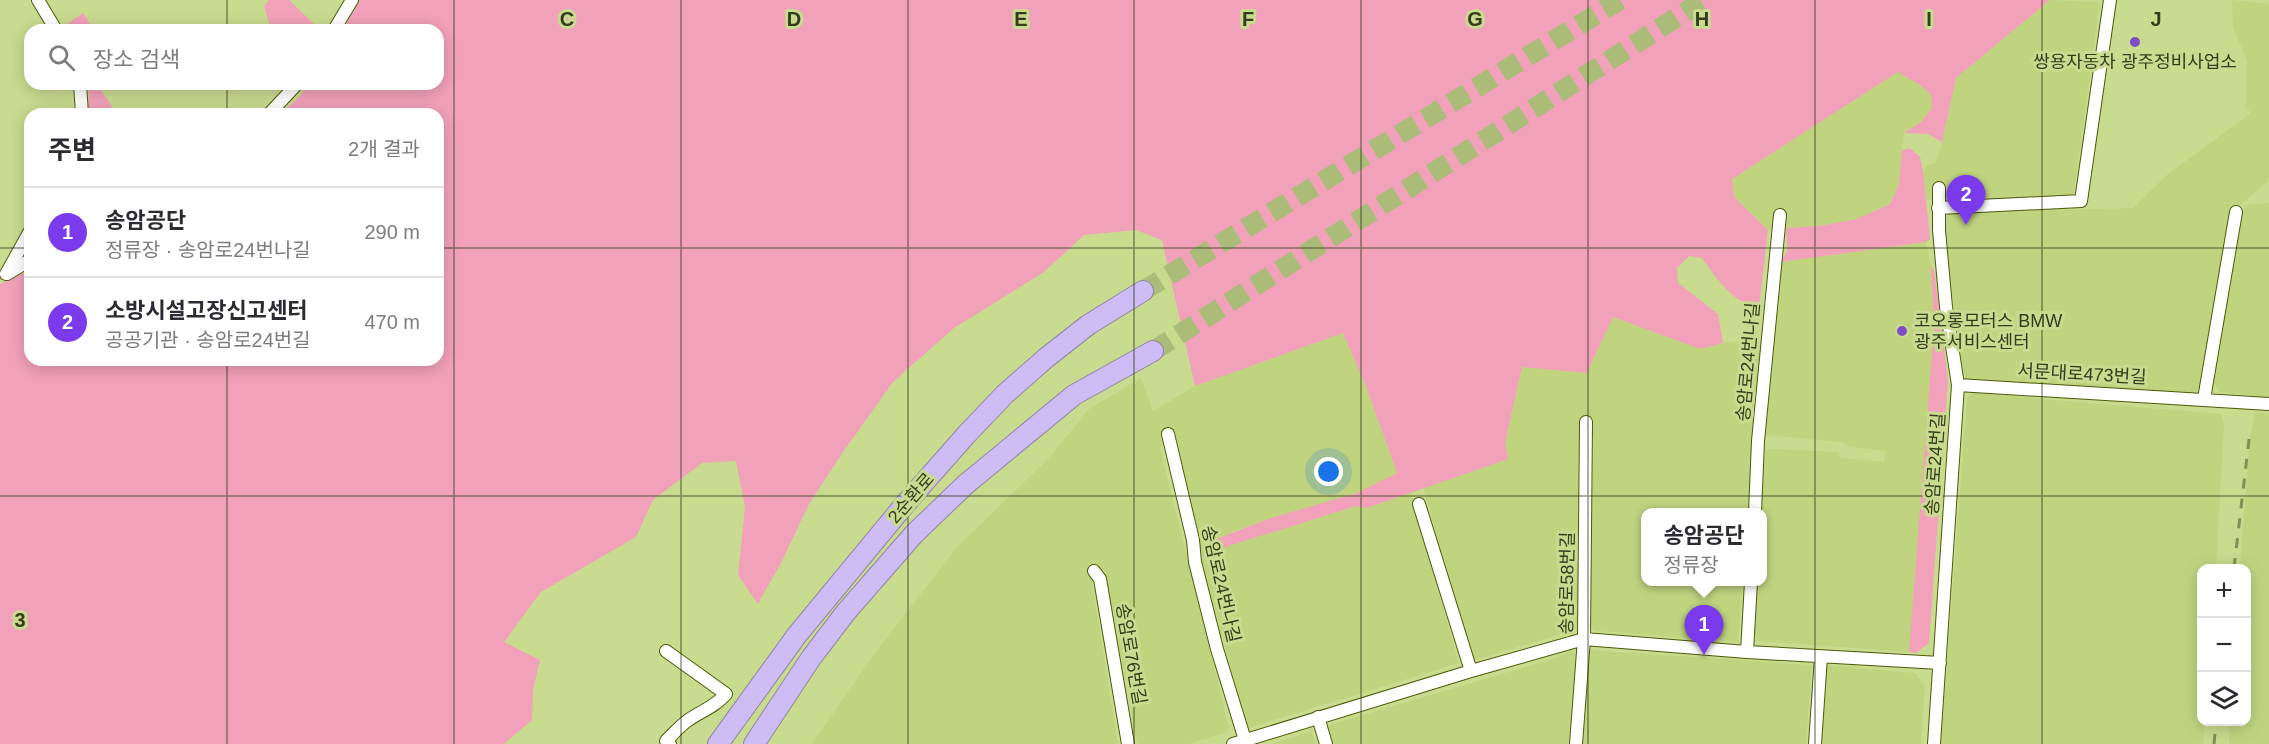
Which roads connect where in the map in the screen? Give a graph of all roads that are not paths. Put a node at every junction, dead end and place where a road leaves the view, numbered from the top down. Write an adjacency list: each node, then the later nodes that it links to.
1 (38, 0): 4 (street)
2 (352, 0): 5 (street)
3 (2110, 0): 11 (street)
4 (52, 24)
5 (338, 24)
6 (80, 90): 8 (street)
7 (291, 90): 9 (street)
8 (81, 108)
9 (275, 108)
10 (1939, 188): 11 (street, 송암로24번길)
11 (1938, 208): 19 (street, 송암로24번길)
12 (2236, 212): 20 (street)
13 (1780, 215): 25 (street, 송암로24번나길)
14 (24, 241): 16 (street)
15 (24, 263): 16 (street)
16 (3, 275)
17 (1143, 291): 37 (highway, 2순환로)
18 (1153, 351): 38 (highway, 2순환로)
19 (1958, 385): 20 (street, 서문대로473번길); 32 (street, 송암로24번길)
20 (2204, 399): 21 (street, 서문대로473번길)
21 (2269, 404)
22 (1586, 422): 28 (street, 송암로58번길)
23 (1168, 434): 35 (street, 송암로24번나길)
24 (1419, 504): 33 (street)
25 (1755, 508)
26 (1094, 571): 39 (street, 송암로76번길)
27 (1751, 586): 30 (street)
28 (1584, 639): 30 (street, 송암로24번나길); 33 (street, 송암로24번나길); 41 (street, 송암로58번길)
29 (666, 651): 36 (street)
30 (1747, 652): 31 (street, 송암로24번나길)
31 (1821, 657): 32 (street, 송암로24번나길); 42 (street)
32 (1940, 663): 43 (street, 송암로24번길)
33 (1471, 671): 34 (street, 송암로24번나길)
34 (1318, 717): 35 (street, 송암로24번나길); 40 (street)
35 (1239, 742)
36 (670, 744)
37 (718, 744)
38 (754, 744)
39 (1128, 744)
40 (1326, 744)
41 (1576, 744)
42 (1815, 744)
43 (1934, 744)

